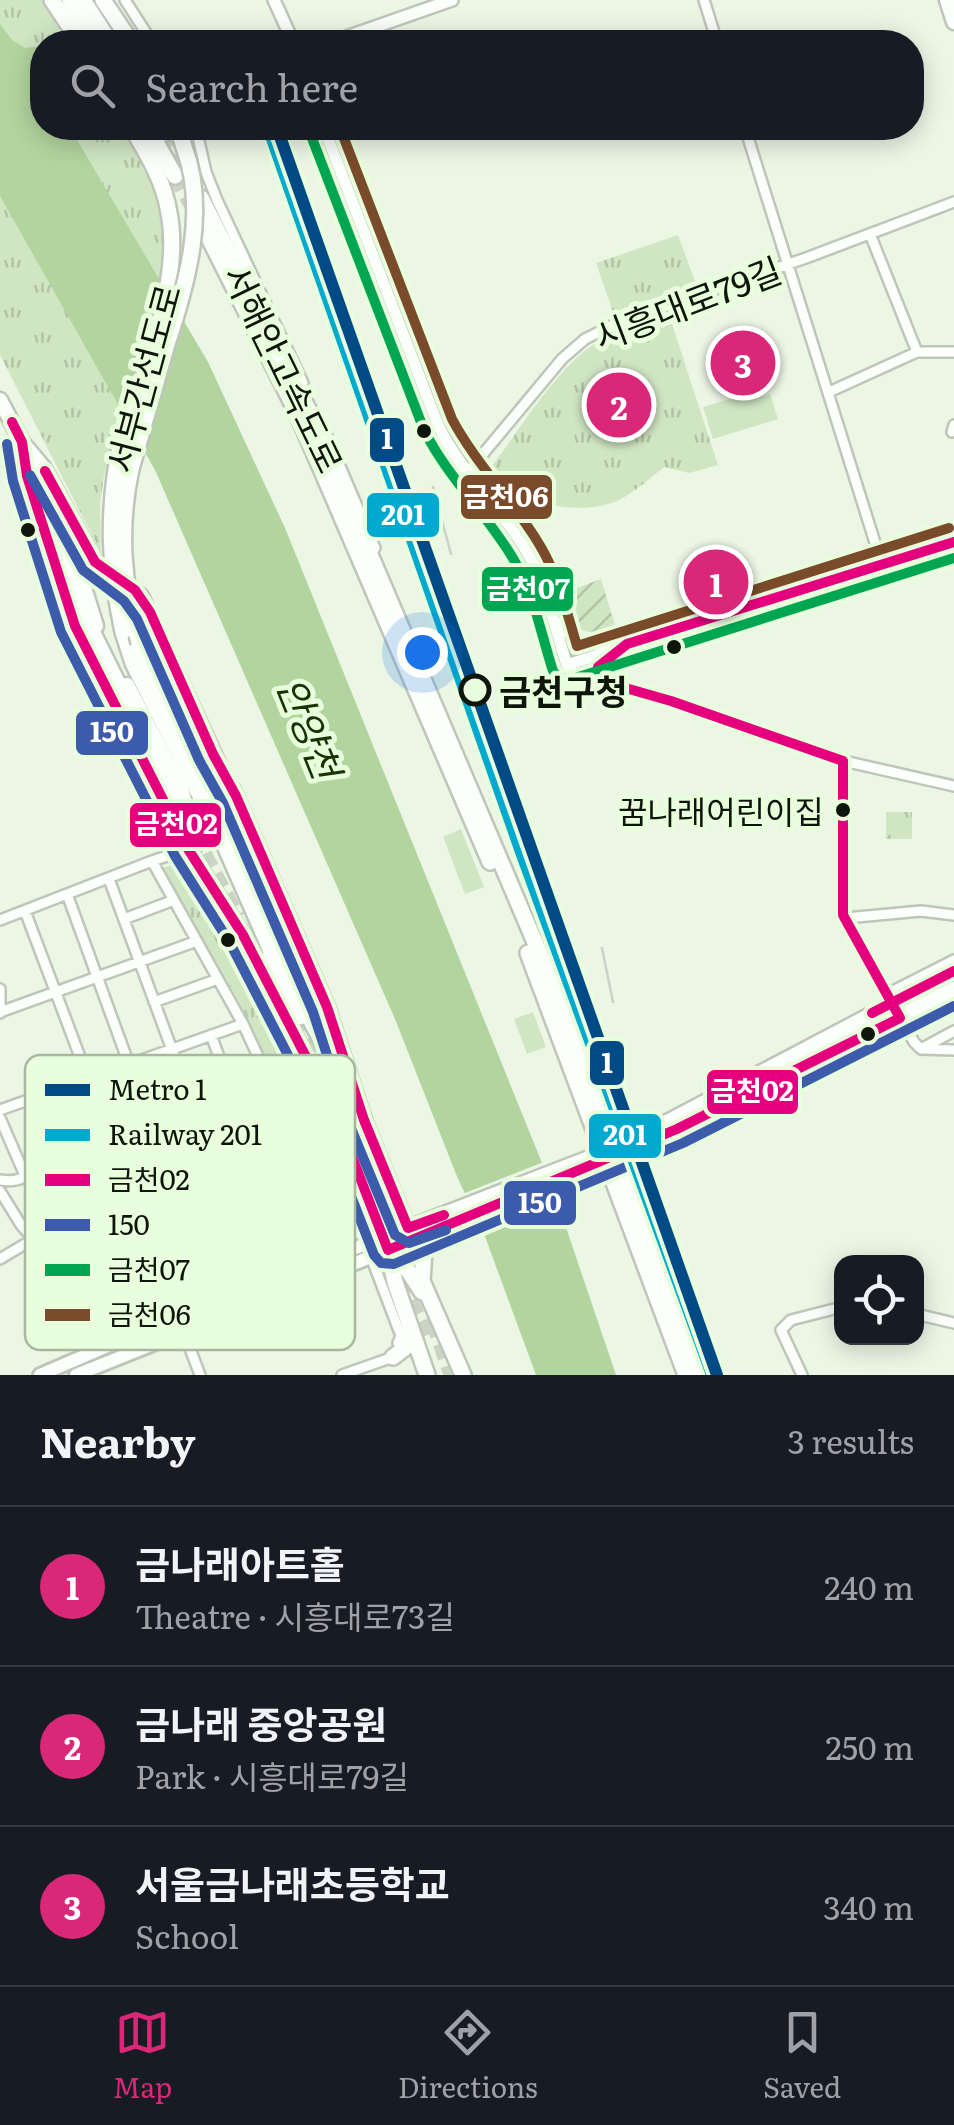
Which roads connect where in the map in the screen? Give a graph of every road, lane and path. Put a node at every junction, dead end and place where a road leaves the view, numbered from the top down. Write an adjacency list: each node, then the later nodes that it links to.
1 (52, 0): 11 (highway)
2 (70, 0): 12 (highway)
3 (83, 0): 13 (highway)
4 (102, 0): 14 (highway)
5 (125, 0): 15 (street)
6 (274, 0): 16 (street)
7 (452, 0): 17 (street)
8 (704, 0): 18 (street)
9 (947, 0): 10 (main road)
10 (954, 22)
11 (72, 30)
12 (89, 30)
13 (102, 30)
14 (122, 30)
15 (144, 30)
16 (288, 30)
17 (366, 30)
18 (713, 30)
19 (139, 140): 52 (highway, 서부간선도로, bridge)
20 (155, 140): 25 (highway)
21 (178, 140): 52 (highway, 서부간선도로, bridge)
22 (199, 140): 42 (street)
23 (329, 140): 38 (street)
24 (749, 140): 30 (street)
25 (175, 176)
26 (201, 198): 35 (highway, 서해안고속도로)
27 (954, 202): 29 (street, 시흥대로79길)
28 (203, 226): 35 (highway, 서해안고속도로)
29 (870, 234): 30 (street, 시흥대로79길); 31 (street)
30 (788, 264): 33 (street); 38 (street, 시흥대로79길)
31 (917, 352): 32 (street); 33 (street)
32 (954, 352)
33 (829, 392): 43 (street)
34 (0, 400): 36 (main road)
35 (304, 413): 129 (highway, 서해안고속도로); 130 (highway, 서해안고속도로)
36 (6, 425): 37 (main road)
37 (22, 442): 39 (main road); 40 (main road)
38 (468, 472): 44 (street)
39 (54, 492): 48 (main road); 53 (main road)
40 (38, 503): 51 (highway); 53 (main road)
41 (954, 542): 43 (street)
42 (382, 564)
43 (882, 564): 45 (street)
44 (548, 606): 45 (street); 46 (street)
45 (627, 644): 46 (street); 47 (street)
46 (567, 665): 47 (street)
47 (608, 683): 49 (street)
48 (213, 754): 55 (highway); 92 (main road)
49 (843, 761): 50 (street); 61 (street)
50 (954, 786)
51 (172, 792)
52 (213, 807): 55 (highway, 서부간선도로); 55 (highway, 서부간선도로); 72 (highway); 91 (highway)
53 (188, 848): 54 (street); 72 (main road)
54 (152, 861): 56 (street); 58 (street)
55 (254, 868)
56 (109, 879): 57 (street); 62 (street)
57 (67, 894): 59 (street); 68 (street)
58 (174, 900): 62 (street); 64 (street)
59 (25, 910): 63 (street); 73 (street)
60 (954, 915): 61 (street)
61 (846, 918): 74 (street)
62 (124, 919): 66 (street)
63 (0, 920)
64 (197, 941): 66 (street); 69 (street)
65 (954, 960): 74 (street)
66 (140, 962): 68 (street); 75 (street)
67 (954, 971): 74 (main road)
68 (97, 977): 73 (street); 85 (street)
69 (218, 979): 75 (street); 78 (street)
70 (954, 989): 77 (main road)
71 (0, 990): 76 (street)
72 (273, 991): 90 (main road)
73 (56, 992): 76 (street); 84 (street)
74 (890, 999): 77 (street); 93 (main road)
75 (154, 1002): 82 (street)
76 (0, 1013)
77 (900, 1018): 81 (street); 93 (main road)
78 (242, 1024): 80 (street); 89 (street)
79 (954, 1031): 81 (street)
80 (211, 1035): 82 (street); 88 (street)
81 (921, 1048): 83 (street)
82 (172, 1049): 86 (street); 87 (street)
83 (954, 1050)
84 (79, 1055)
85 (126, 1055)
86 (155, 1055)
87 (174, 1055)
88 (218, 1055)
89 (257, 1055)
90 (306, 1055)
91 (329, 1055)
92 (343, 1055)
93 (779, 1069): 105 (main road)
94 (355, 1093): 98 (main road)
95 (25, 1103): 97 (street)
96 (355, 1103): 98 (highway)
97 (0, 1114): 100 (street)
98 (364, 1120): 104 (main road)
99 (355, 1174): 109 (main road)
100 (25, 1176)
101 (25, 1178): 102 (street)
102 (0, 1180)
103 (0, 1191): 106 (street)
104 (400, 1207): 105 (main road); 107 (main road)
105 (435, 1225): 107 (main road); 113 (highway)
106 (25, 1227)
107 (411, 1234): 109 (main road)
108 (25, 1244): 112 (street)
109 (379, 1247): 110 (main road); 111 (main road); 113 (highway); 114 (highway); 122 (street)
110 (355, 1250)
111 (355, 1257)
112 (0, 1259)
113 (430, 1303): 123 (highway)
114 (403, 1304): 118 (highway); 123 (highway)
115 (834, 1309): 131 (street)
116 (924, 1316): 117 (street)
117 (954, 1323)
118 (410, 1327): 122 (highway); 128 (highway)
119 (96, 1350): 124 (main road)
120 (135, 1350): 125 (main road)
121 (191, 1350): 126 (street)
122 (391, 1357): 127 (street); 128 (highway)
123 (462, 1373)
124 (40, 1375)
125 (76, 1375)
126 (200, 1375)
127 (342, 1375)
128 (423, 1375)
129 (686, 1375)
130 (698, 1375)
131 (802, 1375)

